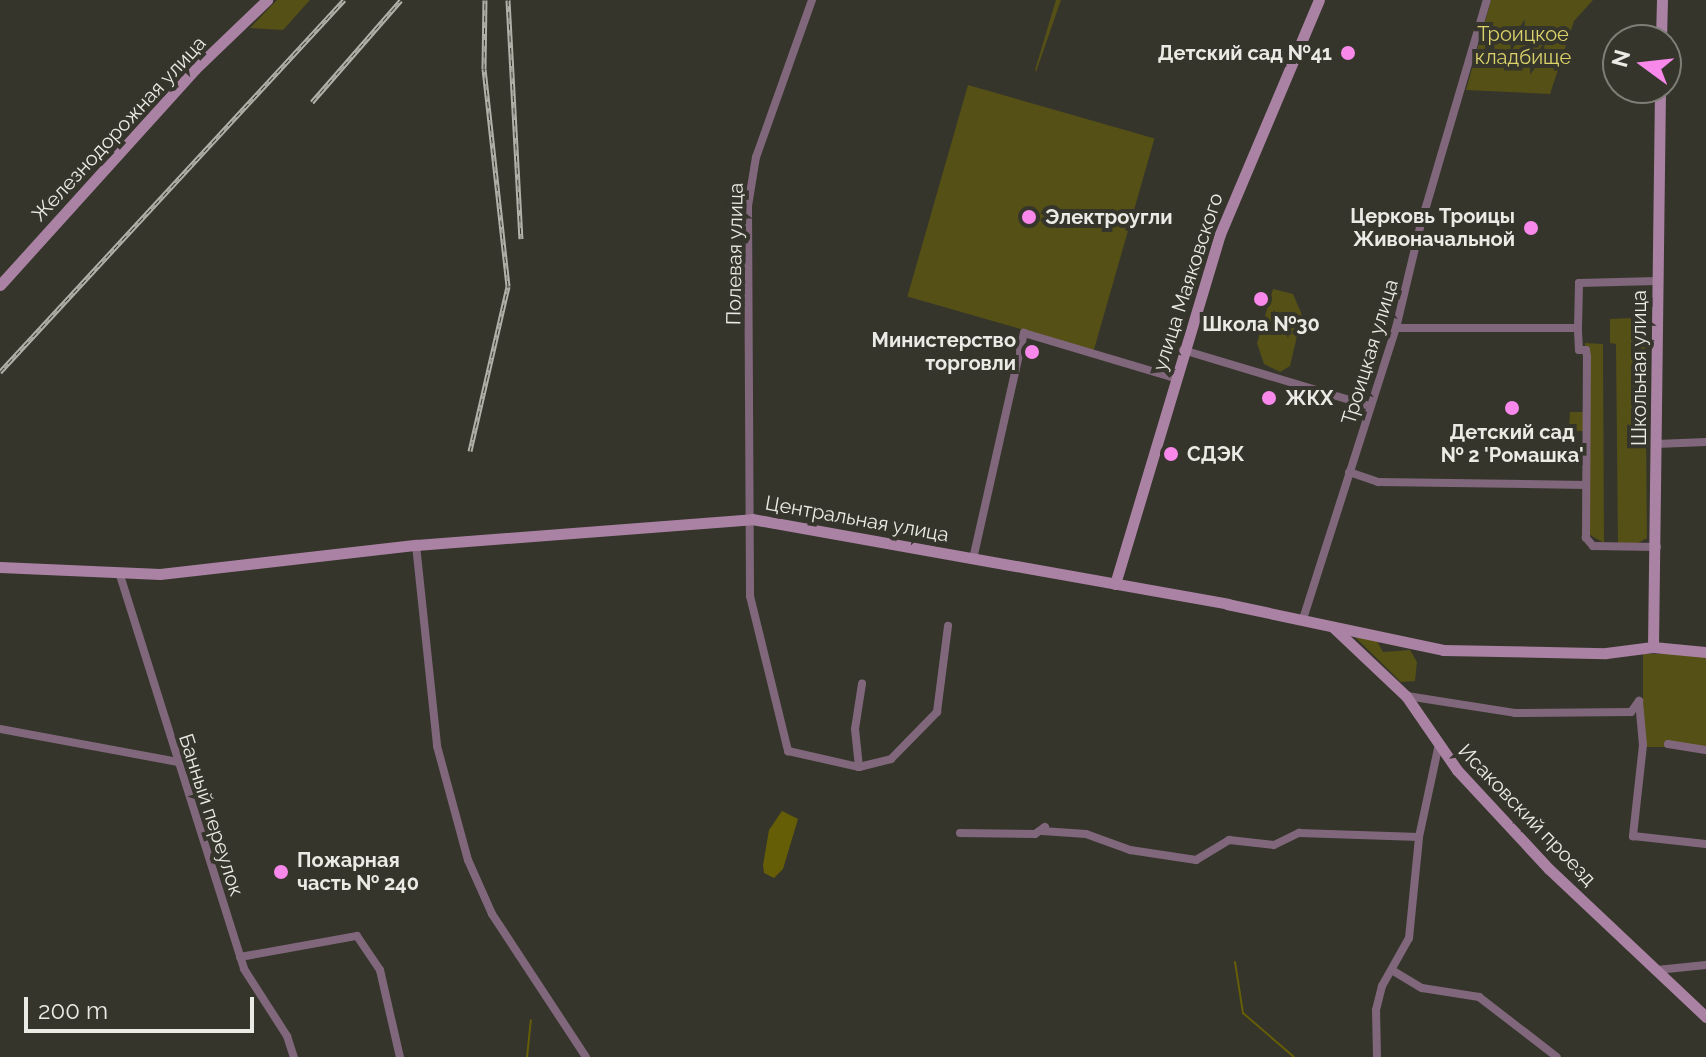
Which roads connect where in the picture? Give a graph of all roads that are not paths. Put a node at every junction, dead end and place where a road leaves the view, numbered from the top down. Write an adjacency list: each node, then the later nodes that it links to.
1 (267, 0): 9 (main road, Железнодорожная улица)
2 (812, 0): 19 (street, Полевая улица)
3 (1319, 0): 12 (main road, улица Маяковского)
4 (1487, 0): 10 (street, Троицкая улица)
5 (1662, 0): 6 (main road)
6 (1661, 24)
7 (1660, 104): 8 (main road, Школьная улица)
8 (1657, 281): 11 (street); 16 (main road, Школьная улица)
9 (0, 285)
10 (1396, 328): 11 (street); 14 (street, Троицкая улица)
11 (1578, 328): 18 (street)
12 (1183, 350): 13 (main road, улица Маяковского); 14 (street)
13 (1175, 378): 22 (street); 25 (main road, улица Маяковского)
14 (1370, 406): 17 (street, Троицкая улица)
15 (1706, 442): 16 (street)
16 (1656, 444): 21 (main road, Школьная улица)
17 (1349, 472): 18 (street); 26 (street, Троицкая улица)
18 (1586, 485): 21 (street)
19 (752, 519): 20 (main road, Центральная улица); 22 (main road, Центральная улица); 38 (street, Полевая улица)
20 (416, 545): 24 (main road, Центральная улица); 49 (street)
21 (1657, 547): 29 (main road, Школьная улица)
22 (973, 559): 25 (main road, Центральная улица)
23 (0, 567): 24 (main road, Центральная улица)
24 (119, 572): 37 (street, Банный переулок)
25 (1115, 584): 26 (main road, Центральная улица)
26 (1303, 619): 28 (main road, Центральная улица)
27 (948, 626): 38 (street)
28 (1334, 628): 29 (main road, Центральная улица); 32 (main road, Исаковский проезд)
29 (1653, 647): 30 (main road, Центральная улица)
30 (1706, 652)
31 (862, 684): 38 (street)
32 (1406, 696): 35 (main road, Исаковский проезд); 41 (street)
33 (0, 729): 37 (street)
34 (1668, 744): 36 (street)
35 (1438, 748): 40 (street); 44 (main road, Исаковский проезд)
36 (1706, 750)
37 (178, 762): 42 (street, Банный переулок)
38 (859, 767)
39 (960, 833): 40 (street)
40 (1419, 837): 45 (street)
41 (1706, 844)
42 (240, 957): 47 (street, Банный переулок); 48 (street)
43 (1706, 965): 44 (street)
44 (1657, 970): 46 (main road, Исаковский проезд)
45 (1395, 972): 50 (street); 51 (street)
46 (1706, 1017)
47 (294, 1057)
48 (400, 1057)
49 (586, 1057)
50 (1377, 1057)
51 (1557, 1057)

